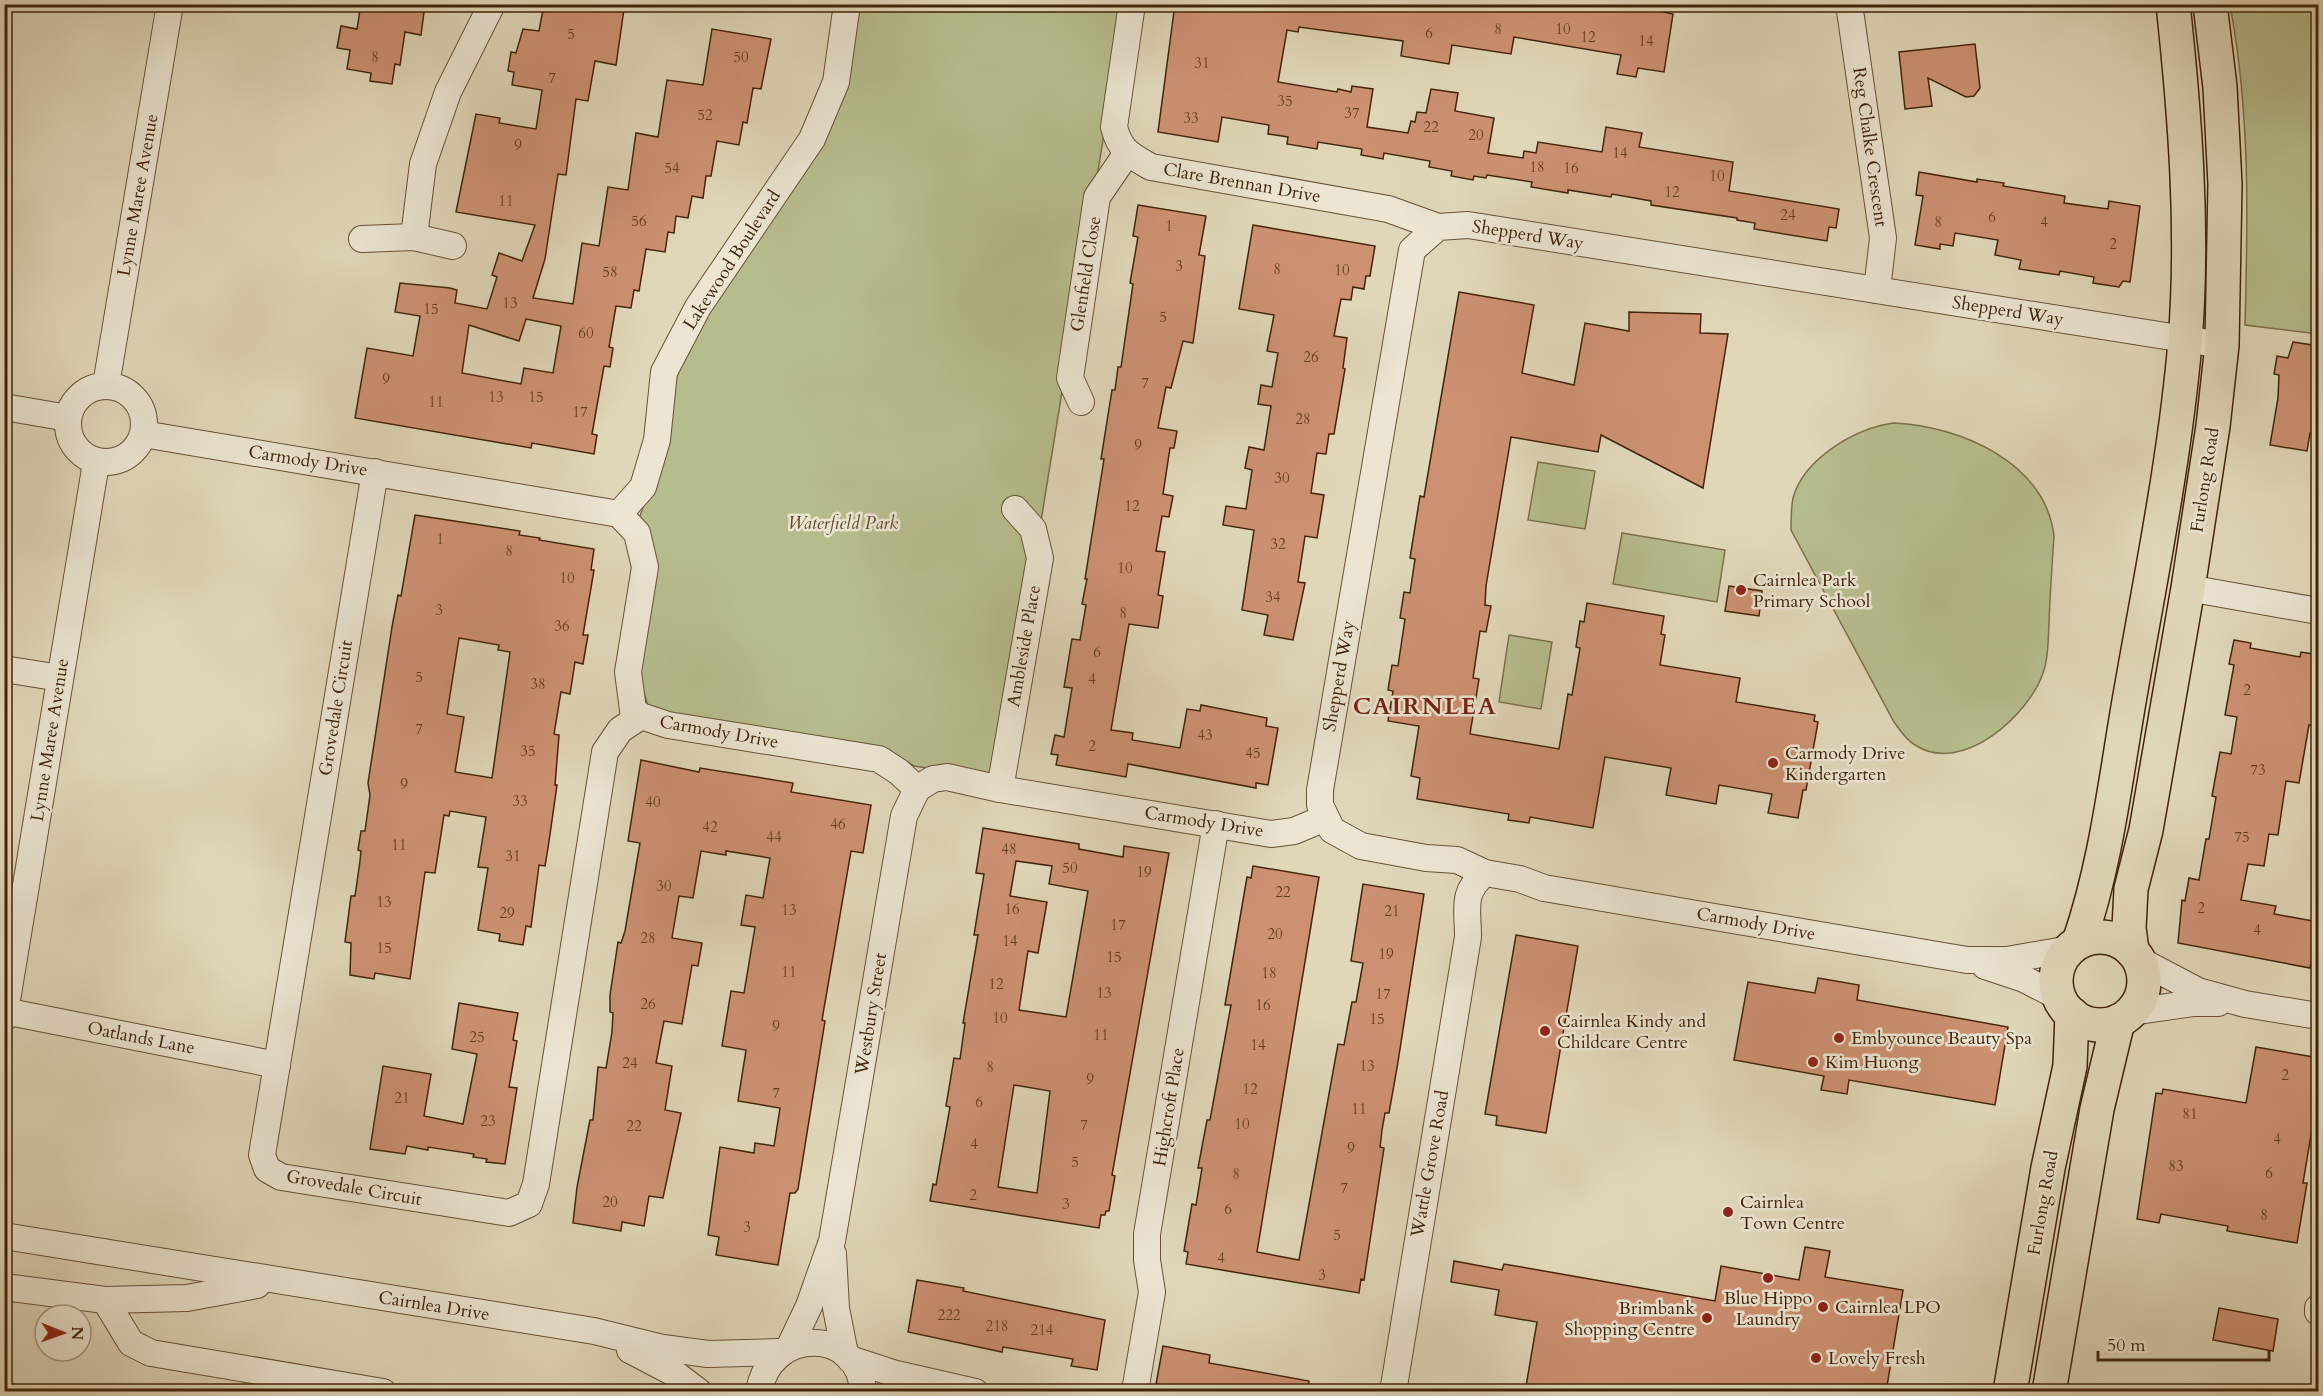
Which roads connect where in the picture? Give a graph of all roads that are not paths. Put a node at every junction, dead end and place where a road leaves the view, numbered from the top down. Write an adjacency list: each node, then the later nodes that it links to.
1 (170, 4): 16 (street, Lynne Maree Avenue)
2 (492, 4): 10 (street)
3 (847, 4): 24 (street, Lakewood Boulevard)
4 (1132, 4): 8 (street)
5 (1849, 4): 13 (street, Reg Chalke Crescent)
6 (2173, 4): 14 (main road, Furlong Road)
7 (2210, 4): 15 (main road, Furlong Road)
8 (1127, 153): 9 (street, Clare Brennan Drive); 17 (street, Glenfield Close)
9 (1438, 227): 13 (street, Shepperd Way); 32 (street, Shepperd Way)
10 (414, 237): 11 (street); 12 (street)
11 (362, 239)
12 (453, 246)
13 (1877, 290): 14 (street, Shepperd Way)
14 (2185, 340): 15 (street, Shepperd Way); 35 (main road, Furlong Road)
15 (2222, 345): 25 (main road, Furlong Road)
16 (106, 385): 19 (street); 20 (street)
17 (1081, 402)
18 (4, 407): 19 (street)
19 (68, 418): 21 (street)
20 (143, 434): 21 (street); 22 (street, Carmody Drive)
21 (96, 463): 28 (street, Lynne Maree Avenue)
22 (375, 472): 24 (street, Carmody Drive); 43 (street, Grovedale Circuit)
23 (1015, 509): 31 (street, Ambleside Place)
24 (619, 514): 29 (street, Carmody Drive)
25 (2188, 588): 26 (street); 36 (main road, Furlong Road)
26 (2319, 611)
27 (4, 669): 28 (street)
28 (60, 678): 40 (street, Lynne Maree Avenue)
29 (641, 716): 30 (street, Carmody Drive); 43 (street, Grovedale Circuit)
30 (916, 789): 31 (street, Carmody Drive); 45 (street, Westbury Street)
31 (1000, 789): 33 (street, Carmody Drive)
32 (1325, 818): 33 (street, Carmody Drive); 34 (street)
33 (1216, 824): 54 (street, Highcroft Place)
34 (1481, 883): 37 (street, Carmody Drive); 60 (street, Wattle Grove Road)
35 (2075, 945): 36 (main road); 37 (street, Carmody Drive); 39 (main road)
36 (2136, 956): 38 (street); 41 (main road)
37 (1967, 960): 39 (street, Carmody Drive)
38 (2245, 1004): 41 (street); 42 (street)
39 (2066, 1005): 41 (main road); 47 (main road, Furlong Road)
40 (5, 1014): 43 (street, Oatlands Lane)
41 (2125, 1016): 46 (main road, Furlong Road)
42 (2319, 1016)
43 (277, 1065)
44 (4, 1236): 48 (street, Cairnlea Drive)
45 (832, 1241): 52 (street, Westbury Street); 53 (street, Westbury Street)
46 (2074, 1243): 47 (main road); 62 (main road, Furlong Road)
47 (2031, 1271): 61 (main road, Furlong Road)
48 (274, 1282): 50 (street, Cairnlea Drive); 51 (street, Cairnlea Drive)
49 (4, 1287): 50 (street, Cairnlea Drive)
50 (105, 1300): 55 (street)
51 (594, 1331): 52 (street, Cairnlea Drive); 56 (street, Cairnlea Drive)
52 (784, 1349): 53 (street, Cairnlea Drive); 57 (street, Westbury Street)
53 (848, 1357): 58 (street, Westbury Street); 59 (street)
54 (1135, 1391)
55 (383, 1392)
56 (699, 1392)
57 (759, 1392)
58 (863, 1392)
59 (975, 1392)
60 (1393, 1392)
61 (2010, 1392)
62 (2049, 1392)

